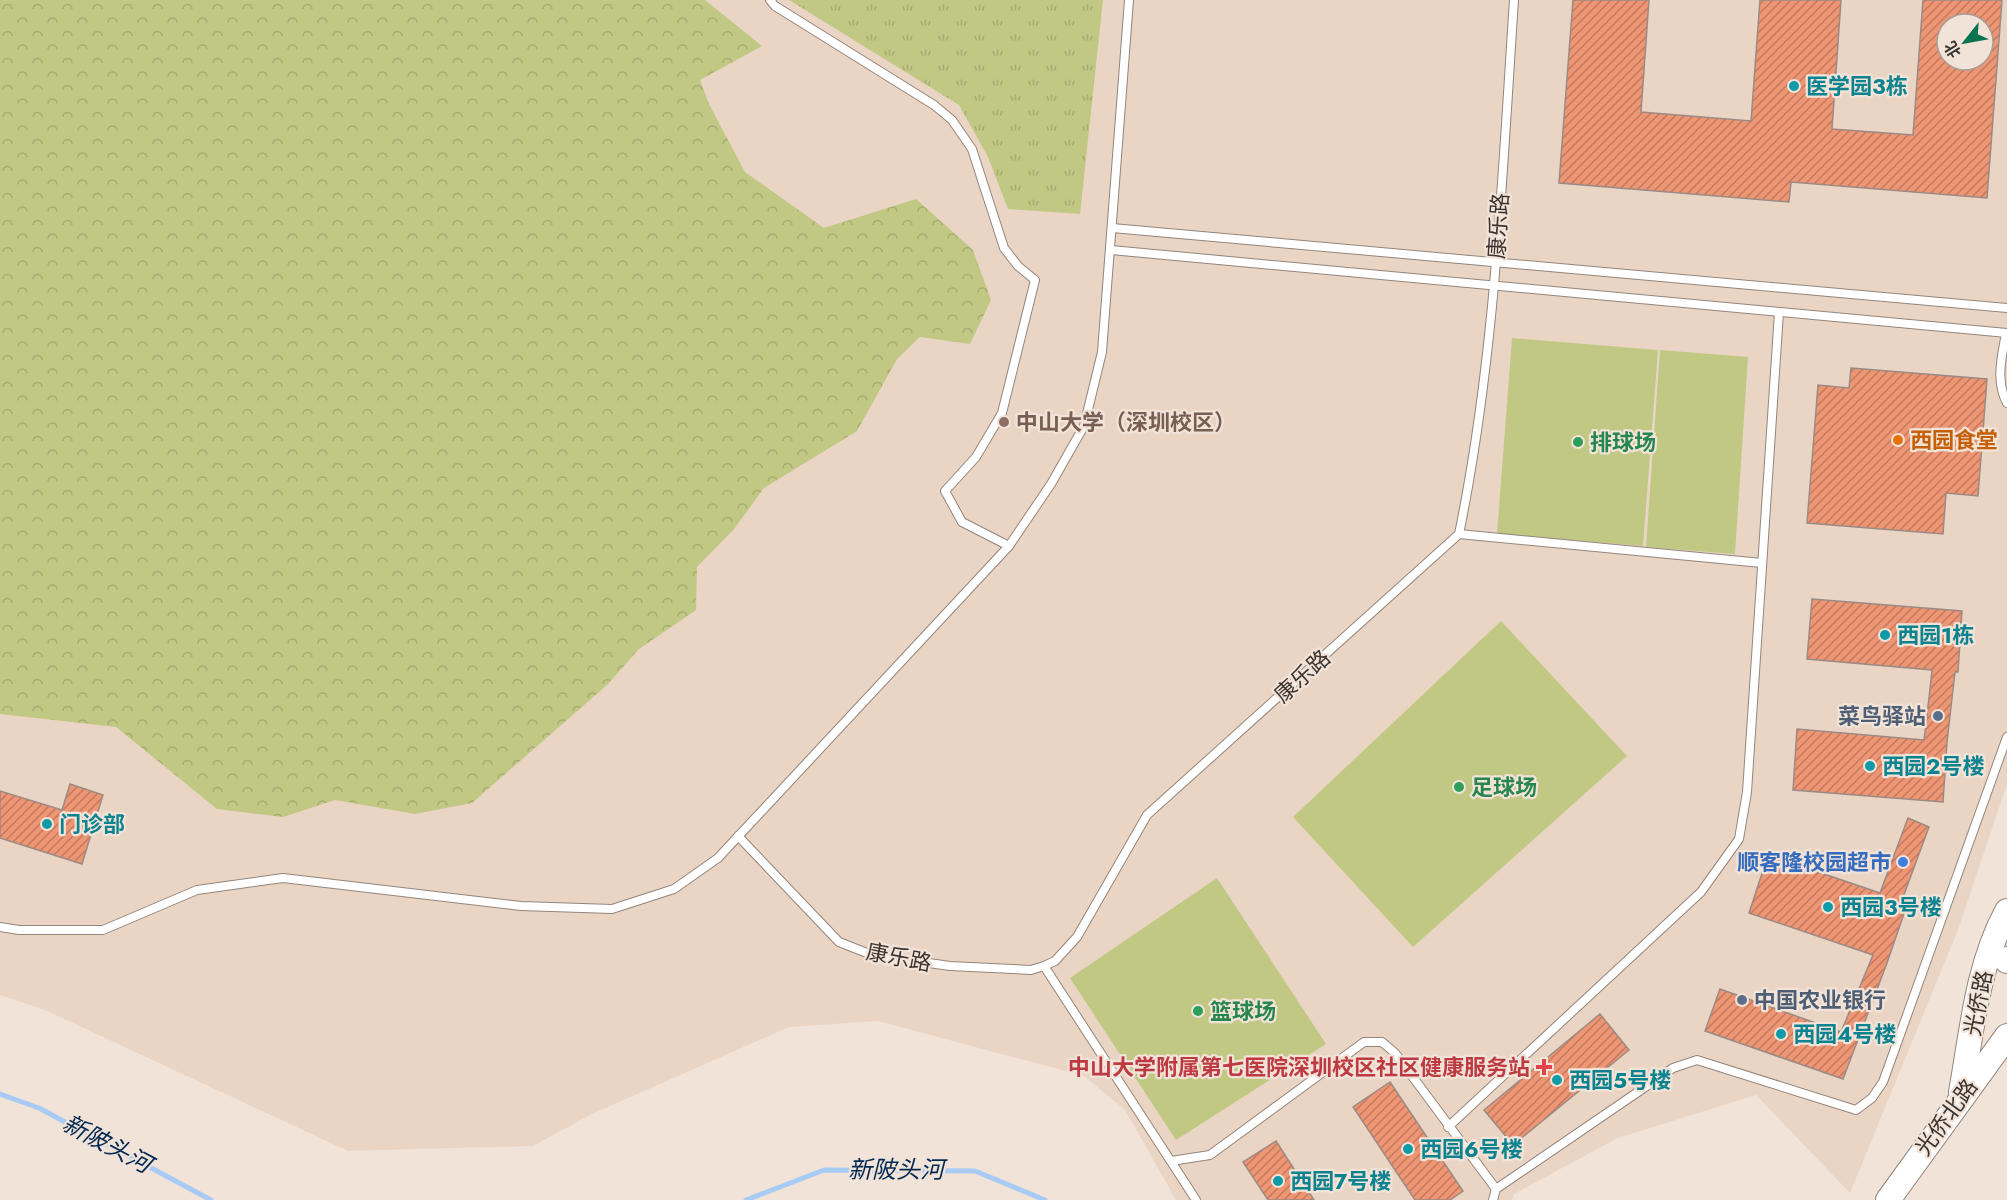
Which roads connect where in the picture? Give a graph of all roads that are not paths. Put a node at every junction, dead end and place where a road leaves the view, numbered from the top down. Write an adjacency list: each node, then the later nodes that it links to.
1 (770, 0): 13 (lane)
2 (1129, 0): 4 (lane)
3 (1514, 0): 6 (lane, 康乐路)
4 (1112, 228): 5 (lane); 6 (lane)
5 (1111, 250): 7 (lane); 13 (lane)
6 (1496, 262): 7 (lane, 康乐路); 8 (lane)
7 (1494, 285): 9 (lane); 12 (lane, 康乐路)
8 (2007, 308)
9 (1779, 312): 10 (lane); 14 (lane)
10 (2007, 333): 11 (lane)
11 (2007, 403)
12 (1459, 534): 14 (lane); 19 (lane, 康乐路)
13 (1009, 546): 16 (lane)
14 (1762, 563): 22 (lane)
15 (2007, 737): 24 (lane)
16 (738, 836): 18 (lane); 19 (lane, 康乐路)
17 (2007, 911): 21 (street, 光侨路)
18 (0, 927)
19 (1044, 966): 23 (lane)
20 (2007, 1036): 21 (street, 光侨北路)
21 (1960, 1098): 27 (street, 光侨北路)
22 (1448, 1127): 23 (lane); 24 (lane)
23 (1171, 1161): 25 (lane)
24 (1496, 1189): 26 (lane)
25 (1196, 1200)
26 (1493, 1200)
27 (1888, 1200)

